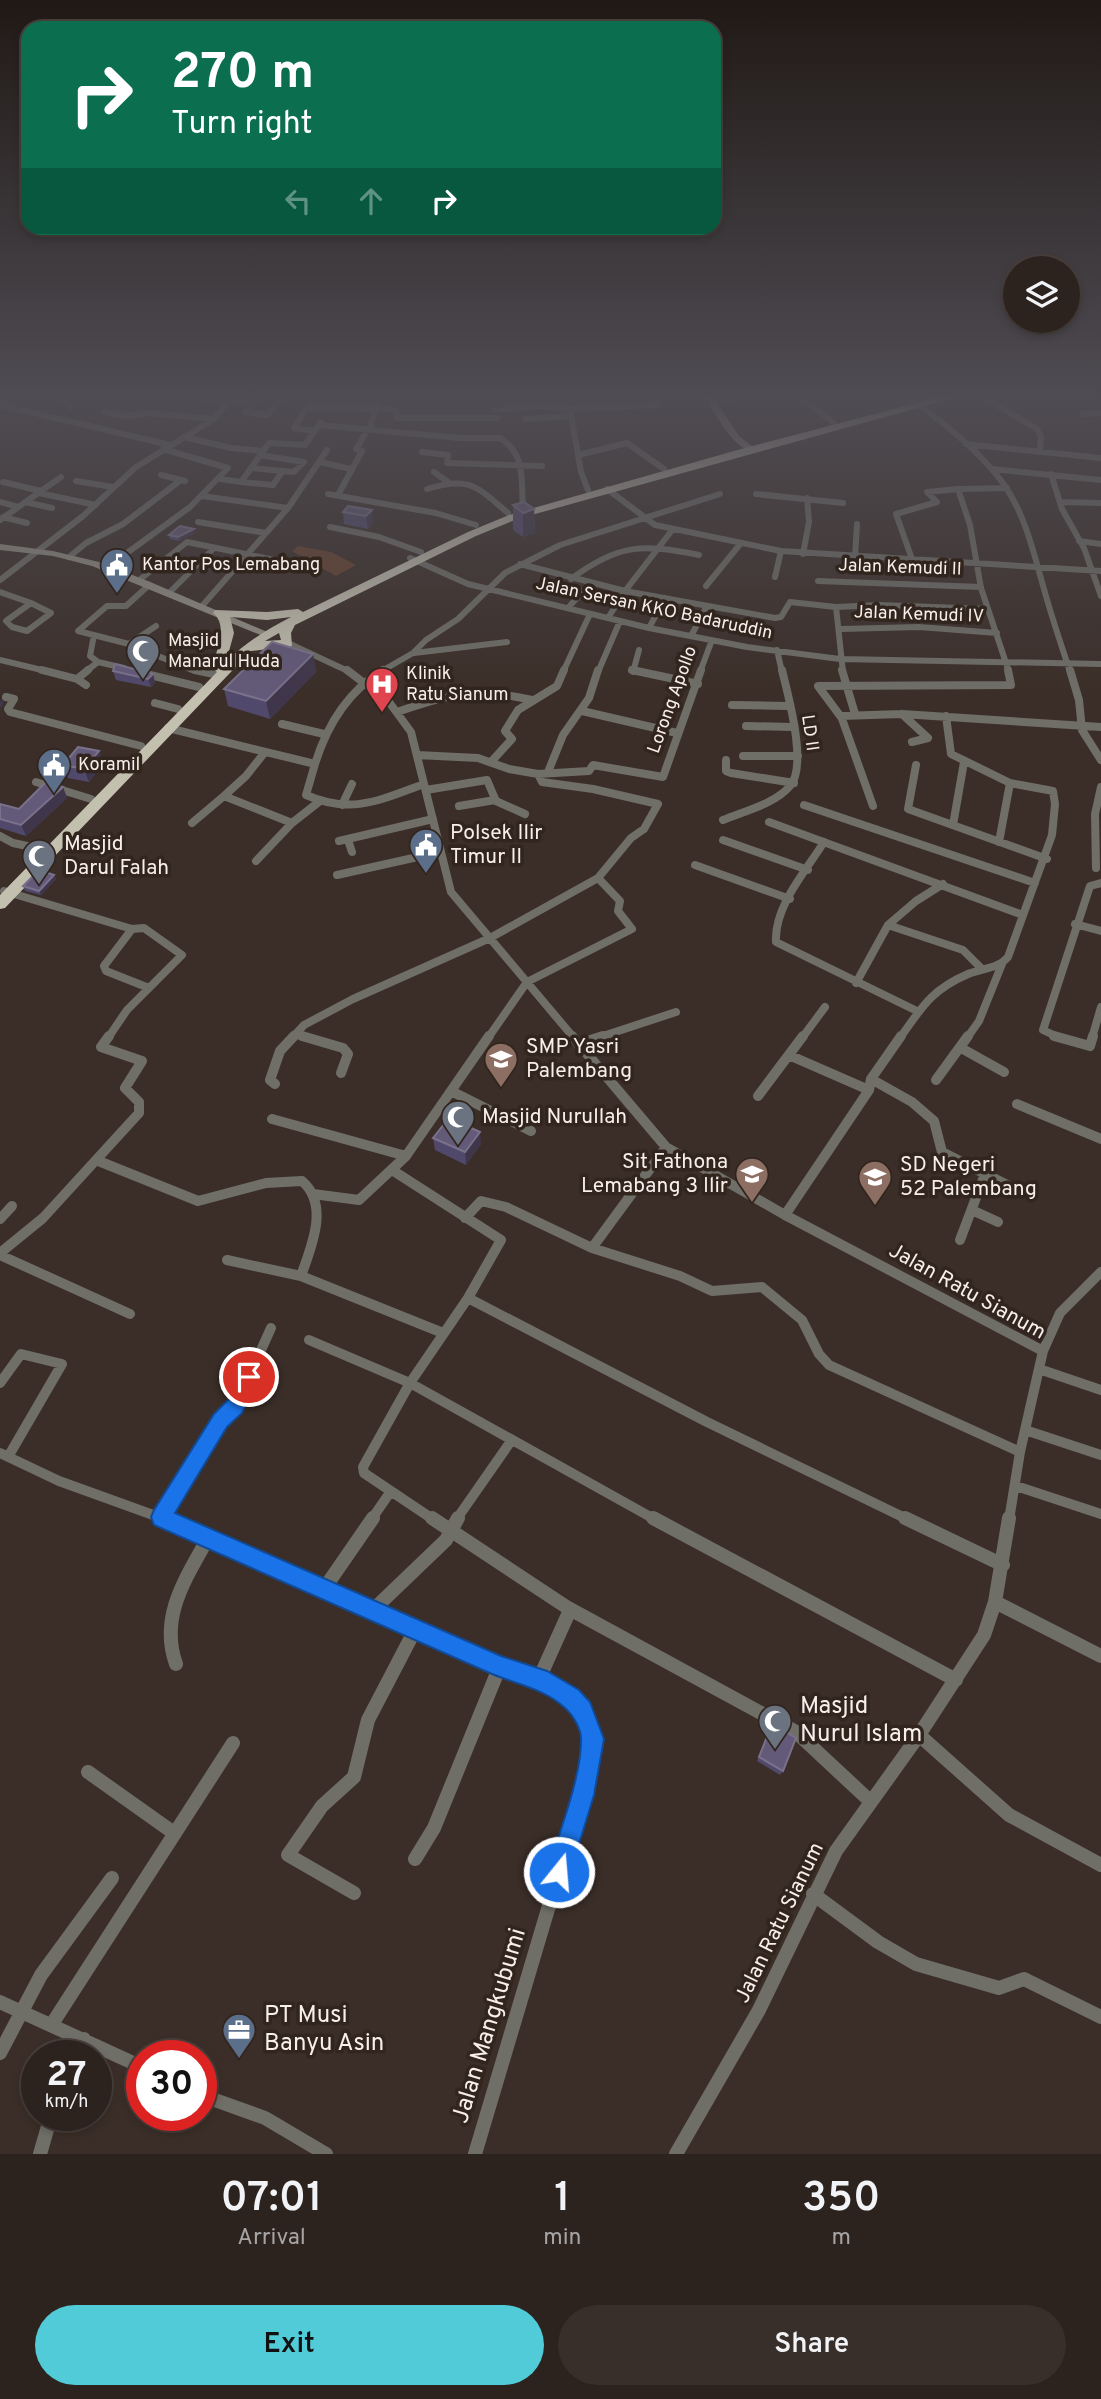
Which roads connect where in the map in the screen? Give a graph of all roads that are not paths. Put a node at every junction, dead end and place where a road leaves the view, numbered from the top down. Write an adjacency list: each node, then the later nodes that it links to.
1 (36, 495): 23 (street)
2 (51, 495): 28 (street)
3 (106, 495): 28 (street)
4 (164, 495): 54 (street)
5 (251, 495): 24 (street)
6 (299, 495): 30 (street)
7 (333, 495): 8 (street)
8 (338, 495): 39 (street)
9 (489, 495): 33 (street)
10 (522, 495): 32 (street)
11 (573, 495): 32 (highway)
12 (585, 495): 55 (highway)
13 (613, 495): 35 (street)
14 (720, 495): 35 (street)
15 (763, 495): 21 (street)
16 (930, 495): 57 (street)
17 (961, 495): 58 (street)
18 (1010, 495): 61 (street)
19 (1057, 495): 25 (street)
20 (202, 496): 24 (street); 62 (street)
21 (807, 498): 26 (street); 51 (street)
22 (0, 502): 29 (street)
23 (25, 502): 29 (street); 31 (street)
24 (244, 502): 30 (street)
25 (1059, 502): 27 (street); 43 (street)
26 (843, 503)
27 (1101, 503)
28 (96, 505): 49 (street)
29 (18, 507): 34 (street)
30 (288, 508): 42 (street)
31 (52, 509)
32 (523, 509): 33 (highway)
33 (508, 513): 39 (highway)
34 (2, 518): 37 (street)
35 (645, 519): 41 (street); 60 (street)
36 (198, 522): 42 (street)
37 (27, 523)
38 (857, 524): 56 (street)
39 (476, 525): 55 (highway)
40 (330, 527): 55 (street, Jalan Sersan KKO Badaruddin)
41 (673, 529): 44 (street); 46 (street)
42 (266, 533): 52 (street)
43 (1079, 541): 45 (street); 63 (street)
44 (741, 543): 50 (street); 72 (street)
45 (1101, 544)
46 (660, 546): 53 (street); 66 (street); 75 (street)
47 (0, 547): 49 (street)
48 (214, 548): 52 (street); 68 (street); 77 (street)
49 (38, 551): 54 (street); 67 (street)
50 (781, 551): 51 (street); 65 (street)
51 (803, 554): 56 (street)
52 (247, 555): 59 (street); 81 (street)
53 (699, 555)
54 (69, 557): 62 (street)
55 (416, 557): 74 (street, Jalan Sersan KKO Badaruddin); 88 (highway)
56 (855, 557): 57 (street)
57 (912, 559): 58 (street)
58 (975, 563): 61 (street); 73 (street)
59 (294, 564)
60 (520, 565): 66 (street); 74 (street)
61 (1040, 567): 63 (street); 111 (street)
62 (105, 569): 68 (street)
63 (1092, 570): 64 (street); 78 (street)
64 (1101, 571)
65 (775, 577)
66 (571, 579): 70 (street)
67 (0, 580)
68 (138, 581): 71 (street)
69 (818, 581): 73 (street, Jalan Kemudi II)
70 (590, 583): 75 (street); 84 (street)
71 (149, 585): 77 (street); 96 (street)
72 (706, 586)
73 (981, 587): 85 (street)
74 (487, 588): 84 (street, Jalan Sersan KKO Badaruddin); 105 (street)
75 (625, 591): 79 (street); 89 (street)
76 (0, 592): 80 (street)
77 (170, 592): 81 (street)
78 (1101, 596)
79 (665, 598): 82 (street); 92 (street)
80 (31, 603): 80 (street)
81 (202, 606): 86 (street)
82 (707, 606): 83 (street); 97 (street)
83 (836, 607): 85 (street); 93 (street)
84 (568, 608): 87 (street, Jalan Sersan KKO Badaruddin)
85 (988, 609): 95 (street)
86 (221, 614): 88 (highway); 94 (street); 113 (highway)
87 (590, 614): 89 (street, Jalan Sersan KKO Badaruddin); 119 (street)
88 (294, 618): 94 (highway); 100 (highway)
89 (608, 618): 90 (street, Jalan Sersan KKO Badaruddin)
90 (620, 621): 92 (street, Jalan Sersan KKO Badaruddin); 124 (street)
91 (156, 626): 101 (street)
92 (649, 628): 97 (street, Jalan Sersan KKO Badaruddin)
93 (841, 629): 95 (street, Jalan Kemudi IV); 106 (street)
94 (263, 633): 102 (highway); 113 (highway)
95 (997, 633): 109 (street)
96 (94, 635): 101 (street); 108 (street)
97 (691, 636): 98 (street, Jalan Sersan KKO Badaruddin)
98 (712, 640): 104 (street, Jalan Sersan KKO Badaruddin); 115 (street, Lorong Apollo)
99 (506, 642): 105 (street)
100 (288, 643): 102 (highway); 114 (street, Jalan Ratu Sianum)
101 (129, 644): 113 (street)
102 (247, 648): 135 (highway)
103 (639, 650): 115 (street)
104 (777, 650): 106 (street, Jalan Sersan KKO Badaruddin); 122 (street, LD II)
105 (413, 653): 110 (street); 114 (street)
106 (840, 659): 109 (street, Jalan Sersan KKO Badaruddin); 116 (street)
107 (0, 660): 108 (street)
108 (98, 662): 117 (street)
109 (1007, 662): 111 (street, Jalan Sersan KKO Badaruddin); 116 (street)
110 (422, 663)
111 (1069, 663): 112 (street, Jalan Sersan KKO Badaruddin); 131 (street)
112 (1101, 664)
113 (216, 671): 117 (highway)
114 (366, 682): 125 (street, Jalan Ratu Sianum); 137 (street)
115 (698, 684): 136 (street, Lorong Apollo)
116 (845, 685): 126 (street); 129 (street)
117 (195, 692): 123 (highway)
118 (6, 697): 139 (street)
119 (532, 700): 125 (street); 146 (street)
120 (155, 703): 123 (street)
121 (732, 705): 122 (street)
122 (789, 706): 133 (street, LD II)
123 (178, 709): 139 (highway)
124 (582, 711): 136 (street); 150 (street)
125 (397, 712): 141 (street, Jalan Ratu Sianum)
126 (855, 714): 127 (street); 129 (street)
127 (902, 714): 128 (street); 138 (street)
128 (946, 716): 131 (street); 147 (street)
129 (841, 717): 165 (street)
130 (282, 724): 137 (street)
131 (1081, 725): 134 (street); 145 (street)
132 (746, 726): 133 (street)
133 (793, 727): 143 (street, LD II)
134 (1101, 727)
135 (168, 728): 140 (street); 179 (highway)
136 (677, 733): 150 (street, Lorong Apollo)
137 (324, 734): 148 (street)
138 (912, 742)
139 (141, 746): 159 (highway)
140 (265, 752): 148 (street); 158 (street)
141 (417, 755): 146 (street); 156 (street, Jalan Ratu Sianum)
142 (743, 756): 143 (street)
143 (798, 756): 153 (street, LD II)
144 (726, 760): 153 (street)
145 (1101, 760)
146 (492, 762): 151 (street)
147 (964, 762): 154 (street); 172 (street)
148 (315, 764): 161 (street)
149 (916, 765): 172 (street)
150 (548, 772): 151 (street)
151 (538, 774): 188 (street)
152 (36, 782): 159 (street)
153 (794, 783): 168 (street, LD II)
154 (1010, 783): 176 (street); 182 (street)
155 (352, 784): 162 (street)
156 (425, 787): 160 (street); 162 (street); 167 (street, Jalan Ratu Sianum)
157 (1101, 787): 185 (street)
158 (225, 796): 170 (street); 171 (street)
159 (91, 799): 179 (highway)
160 (495, 800): 164 (street); 166 (street)
161 (320, 801): 162 (street); 171 (street)
162 (342, 804)
163 (804, 805): 189 (street)
164 (459, 806)
165 (873, 806)
166 (525, 814)
167 (433, 819): 180 (street); 181 (street, Jalan Ratu Sianum)
168 (723, 820)
169 (769, 822): 175 (street)
170 (192, 823)
171 (292, 823): 183 (street)
172 (953, 825): 176 (street)
173 (0, 836): 177 (street)
174 (723, 840): 186 (street)
175 (824, 842): 186 (street); 191 (street)
176 (999, 842): 182 (street)
177 (13, 843): 178 (street); 179 (street)
178 (0, 845)
179 (47, 850): 192 (highway)
180 (352, 852)
181 (440, 852): 187 (street); 199 (street, Jalan Ratu Sianum)
182 (1047, 859): 189 (street)
183 (256, 861)
184 (695, 865): 193 (street)
185 (1096, 868)
186 (807, 870): 193 (street)
187 (337, 875)
188 (598, 878): 199 (street); 202 (street)
189 (1035, 883): 194 (street)
190 (1101, 883): 195 (street)
191 (943, 884): 194 (street); 196 (street)
192 (4, 896): 197 (street)
193 (790, 899): 203 (street)
194 (1023, 915): 200 (street)
195 (1075, 924): 198 (street); 212 (street)
196 (888, 925): 201 (street); 203 (street)
197 (132, 929): 204 (street); 204 (street)
198 (1101, 931)
199 (489, 937): 202 (street, Jalan Ratu Sianum); 210 (street)
200 (1002, 964): 201 (street); 213 (street)
201 (982, 970): 208 (street)
202 (527, 982): 211 (street, Jalan Ratu Sianum); 222 (street)
203 (856, 983): 208 (street)
204 (149, 988): 230 (street)
205 (825, 1007): 215 (street)
206 (1101, 1007): 209 (street)
207 (676, 1012): 211 (street)
208 (919, 1012): 218 (street)
209 (1099, 1020): 212 (street)
210 (295, 1034): 217 (street); 220 (street)
211 (578, 1044): 228 (street, Jalan Ratu Sianum)
212 (1090, 1046): 214 (street)
213 (961, 1048): 216 (street); 219 (street)
214 (1101, 1050)
215 (791, 1056): 221 (street); 223 (street)
216 (1004, 1072)
217 (341, 1073)
218 (871, 1079): 221 (street); 232 (street)
219 (936, 1080)
220 (275, 1084)
221 (869, 1090): 237 (street)
222 (451, 1091): 226 (street); 229 (street)
223 (758, 1096)
224 (1017, 1104): 227 (street)
225 (272, 1119): 229 (street)
226 (531, 1131)
227 (1101, 1139)
228 (666, 1147): 237 (street, Jalan Ratu Sianum); 242 (street)
229 (406, 1156): 231 (street)
230 (96, 1160): 234 (street); 243 (street)
231 (391, 1170): 234 (street); 238 (street)
232 (985, 1174): 233 (street); 236 (street)
233 (1009, 1186)
234 (313, 1194): 246 (street)
235 (12, 1206): 239 (street)
236 (974, 1211): 240 (street); 241 (street)
237 (785, 1215): 252 (street, Jalan Ratu Sianum)
238 (465, 1218): 242 (street); 247 (street)
239 (0, 1219)
240 (998, 1222)
241 (960, 1240)
242 (592, 1248): 259 (street)
243 (1, 1256): 248 (street)
244 (228, 1260): 246 (street)
245 (1101, 1272): 252 (street)
246 (300, 1276): 250 (street)
247 (468, 1298): 250 (street); 268 (street)
248 (130, 1314)
249 (271, 1328): 265 (street)
250 (443, 1333): 255 (street)
251 (309, 1340): 255 (street)
252 (1043, 1351): 253 (street, Jalan Ratu Sianum)
253 (1039, 1369): 256 (street); 257 (street, Jalan Ratu Sianum)
254 (0, 1383): 260 (street)
255 (410, 1383): 258 (street); 263 (street)
256 (1101, 1390)
257 (1025, 1430): 259 (street, Jalan Ratu Sianum); 261 (street)
258 (511, 1441): 266 (street); 278 (street)
259 (1020, 1452): 262 (street, Jalan Ratu Sianum)
260 (4, 1455): 265 (street, Jalan Mangkubumi)
261 (1101, 1455)
262 (1016, 1486): 264 (street); 268 (street, Jalan Ratu Sianum)
263 (391, 1491): 266 (street); 269 (street)
264 (1101, 1514)
265 (161, 1517): 267 (street, Jalan Mangkubumi)
266 (449, 1530): 271 (street); 272 (street)
267 (208, 1538): 269 (street, Jalan Mangkubumi); 275 (street)
268 (1003, 1565): 270 (street, Jalan Ratu Sianum)
269 (324, 1589): 271 (street, Jalan Mangkubumi)
270 (995, 1602): 274 (street); 278 (street, Jalan Ratu Sianum)
271 (374, 1609): 273 (street, Jalan Mangkubumi)
272 (570, 1610): 277 (street); 282 (street)
273 (416, 1628): 276 (street, Jalan Mangkubumi); 287 (street)
274 (1101, 1657)
275 (176, 1664)
276 (500, 1666): 277 (street, Jalan Mangkubumi); 284 (street)
277 (539, 1679): 300 (street, Jalan Mangkubumi)
278 (956, 1680): 279 (street, Jalan Ratu Sianum)
279 (919, 1735): 282 (street, Jalan Ratu Sianum); 285 (street)
280 (233, 1742): 283 (street)
281 (88, 1772): 283 (street)
282 (870, 1801): 288 (street, Jalan Ratu Sianum)
283 (174, 1833): 292 (street)
284 (415, 1859)
285 (1101, 1865)
286 (112, 1878): 290 (street)
287 (354, 1893)
288 (813, 1894): 291 (street); 301 (street, Jalan Ratu Sianum)
289 (0, 2002): 290 (street)
290 (23, 2012): 292 (street); 294 (street)
291 (1101, 2017)
292 (52, 2024): 293 (street)
293 (85, 2039): 295 (street)
294 (0, 2053)
295 (126, 2059)
296 (217, 2101): 299 (street)
297 (47, 2131): 298 (street)
298 (40, 2154)
299 (326, 2154)
300 (475, 2154)
301 (676, 2154)

